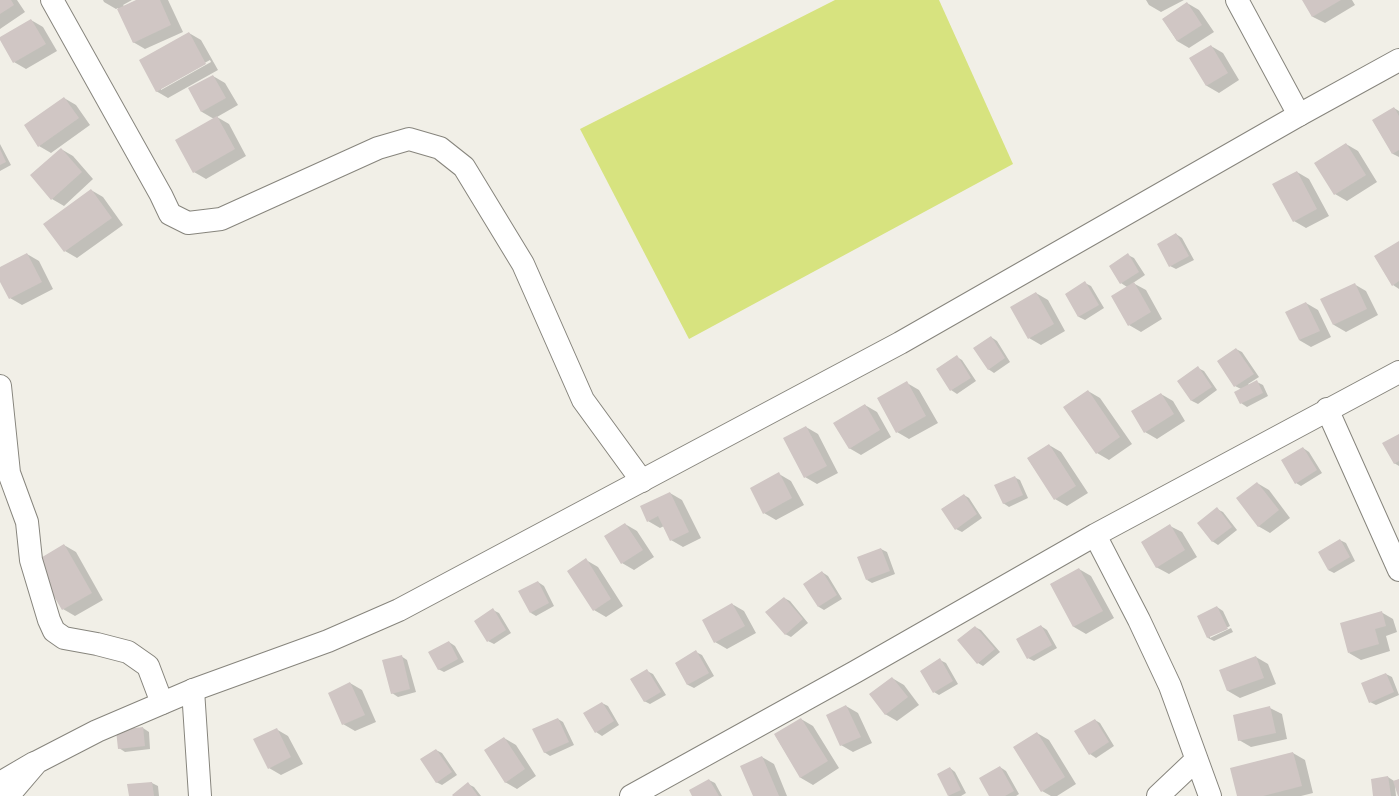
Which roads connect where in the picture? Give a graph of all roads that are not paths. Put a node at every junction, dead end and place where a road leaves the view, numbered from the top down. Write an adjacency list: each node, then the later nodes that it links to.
1 (52, 0): 8 (street)
2 (1237, 0): 4 (street)
3 (1399, 60): 4 (street)
4 (1299, 115): 8 (street)
5 (1399, 372): 7 (street)
6 (0, 386): 12 (street)
7 (1327, 410): 9 (street); 10 (street)
8 (642, 480): 11 (street)
9 (1094, 535): 13 (street); 18 (street)
10 (1399, 570)
11 (193, 690): 12 (street); 17 (street)
12 (162, 703): 14 (street)
13 (1196, 760): 19 (street); 20 (street)
14 (37, 762): 15 (street); 16 (street)
15 (0, 783)
16 (8, 796)
17 (200, 796)
18 (631, 796)
19 (1158, 796)
20 (1210, 796)

